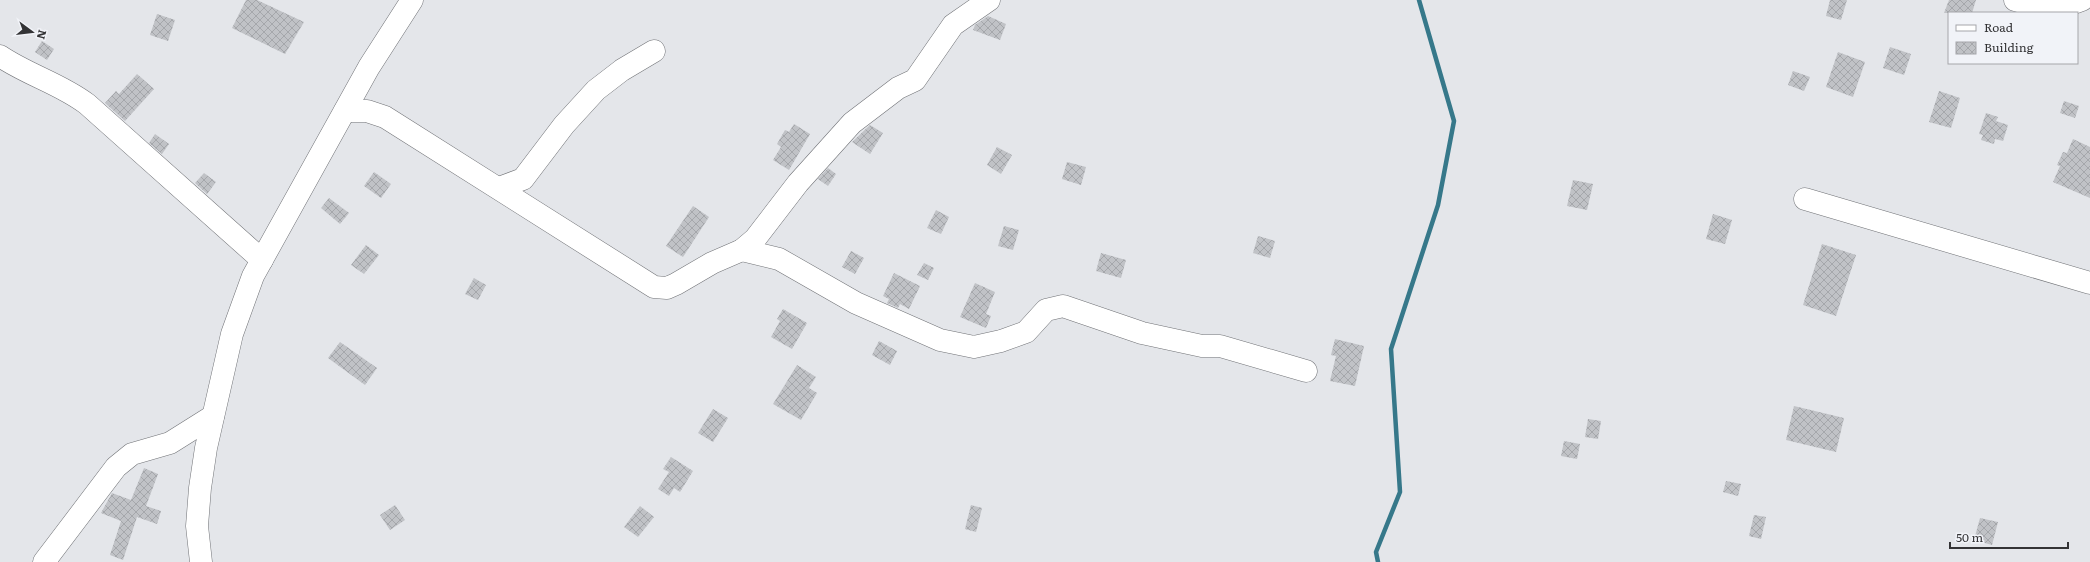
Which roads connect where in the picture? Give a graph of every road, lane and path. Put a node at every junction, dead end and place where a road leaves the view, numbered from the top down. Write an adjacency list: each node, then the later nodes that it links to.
1 (412, 0): 7 (street)
2 (989, 0): 10 (street)
3 (2015, 0): 4 (street)
4 (2082, 0)
5 (654, 51): 8 (street)
6 (0, 56): 11 (street)
7 (345, 112): 8 (street); 11 (street)
8 (499, 188): 10 (street)
9 (1805, 199): 12 (street)
10 (742, 250): 13 (street)
11 (262, 260): 14 (street)
12 (2090, 283)
13 (1306, 371)
14 (213, 416): 15 (street); 16 (street)
15 (44, 562)
16 (201, 562)

